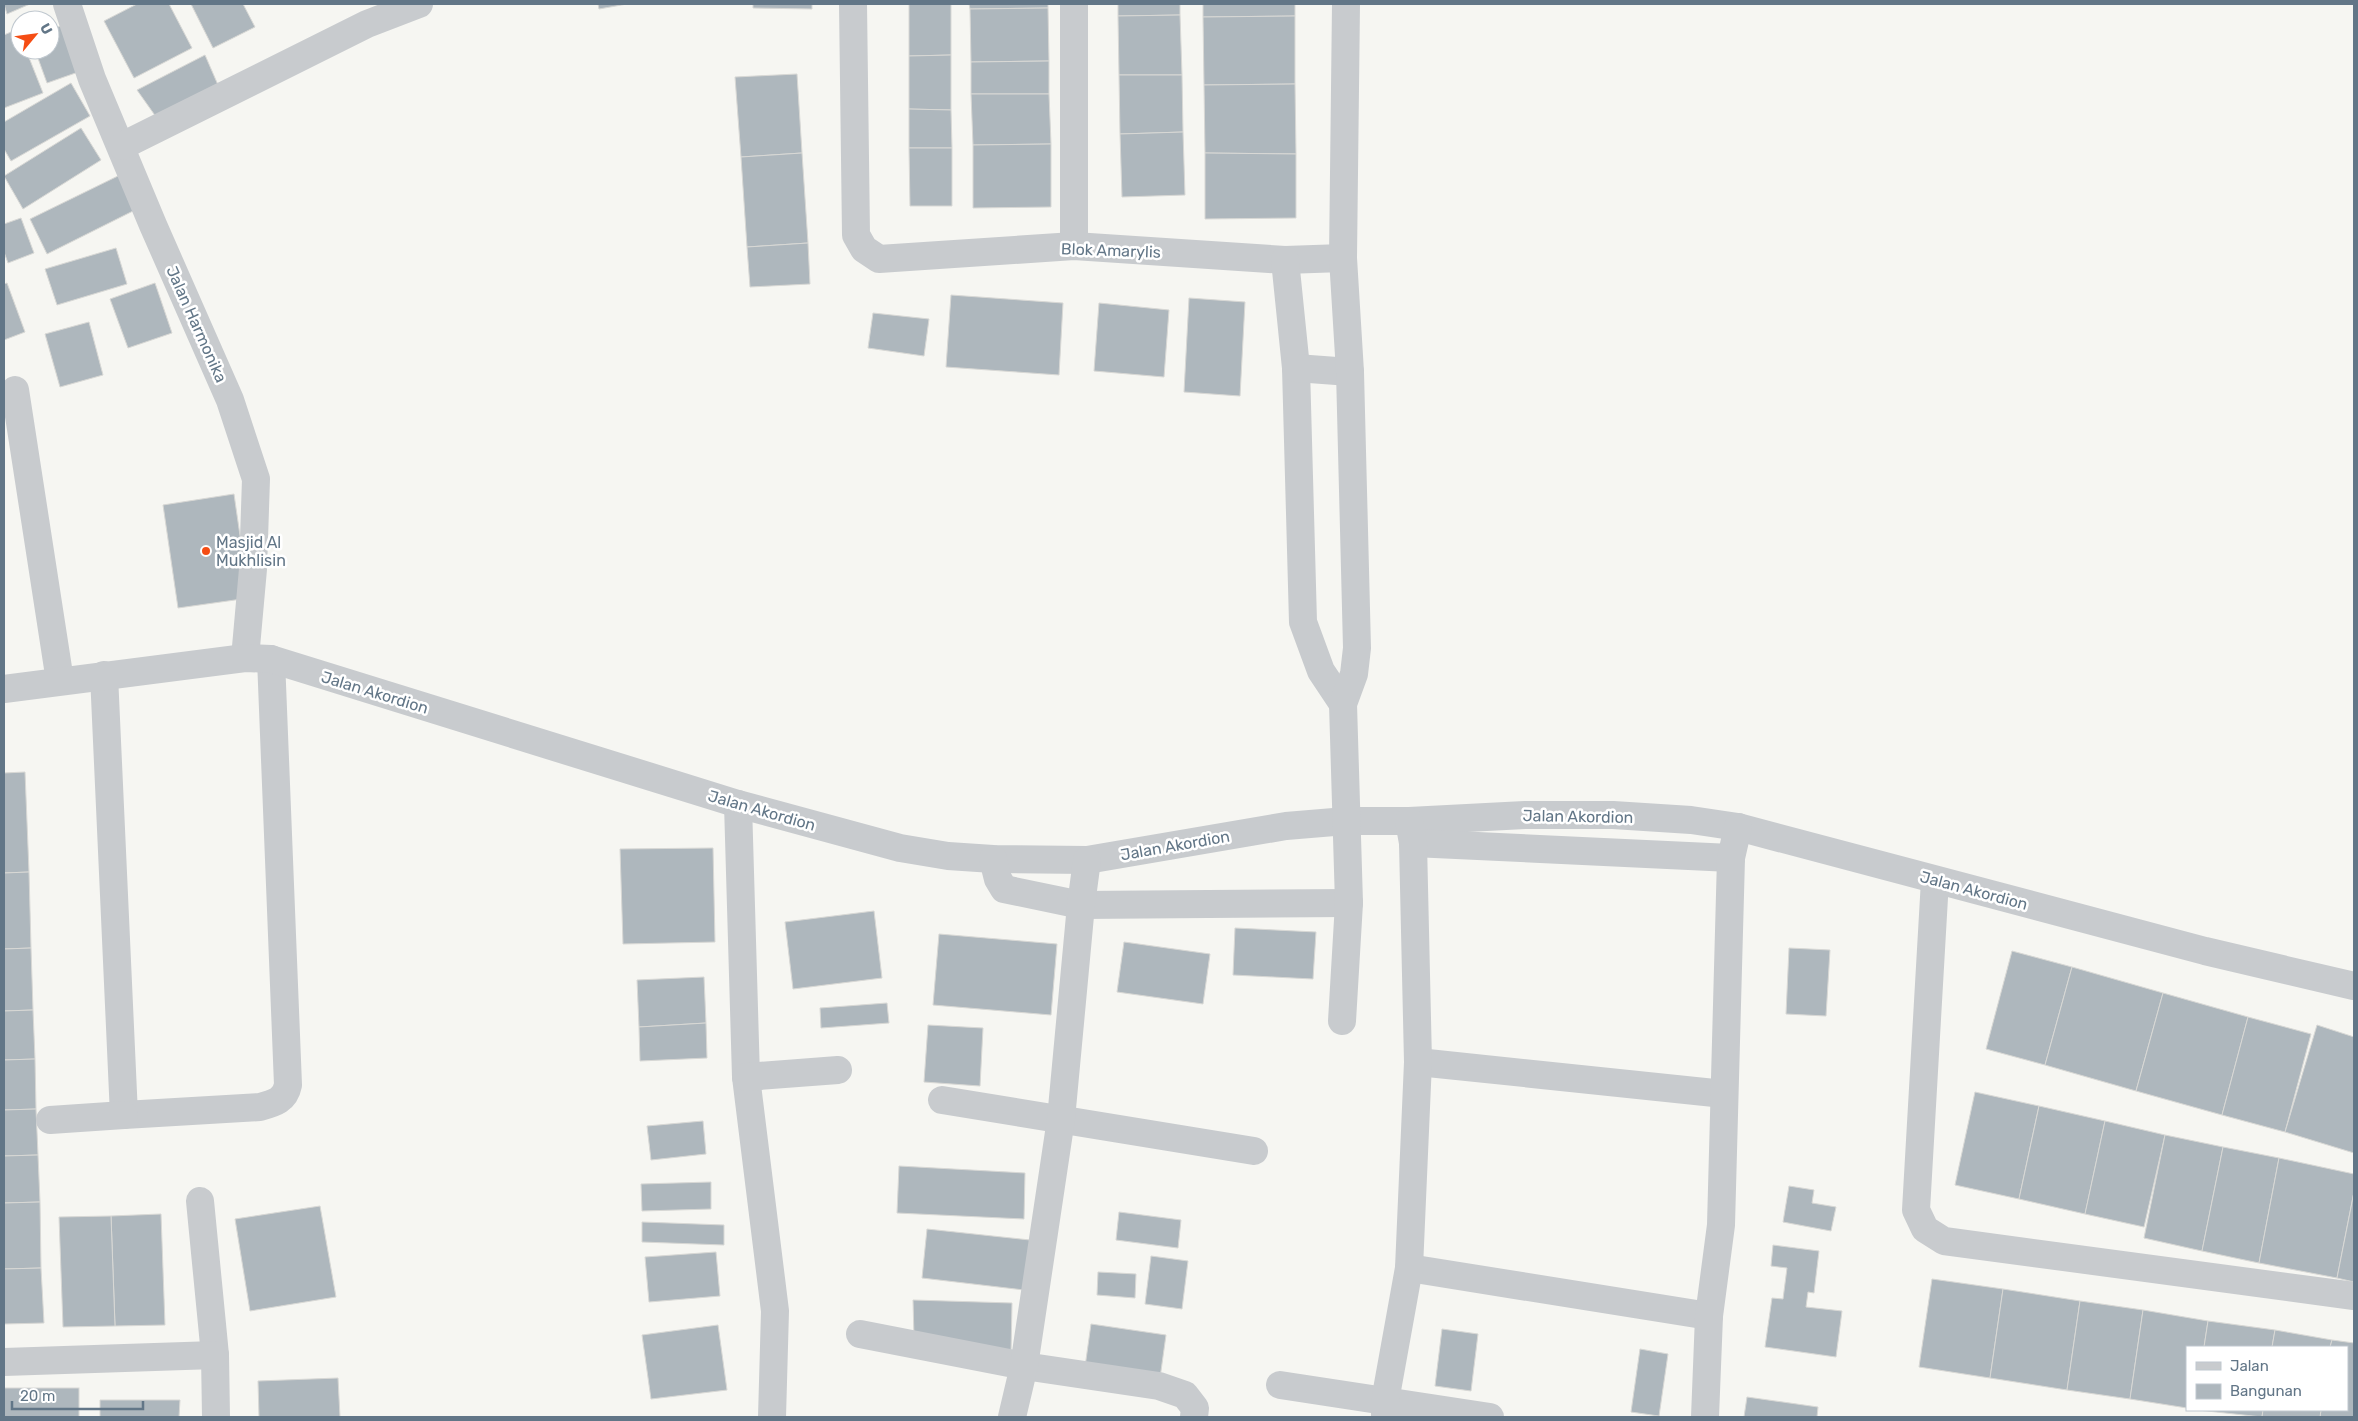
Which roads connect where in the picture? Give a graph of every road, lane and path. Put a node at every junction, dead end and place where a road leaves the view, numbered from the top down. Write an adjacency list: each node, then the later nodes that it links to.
1 (67, 4): 6 (street, Jalan Harmonika)
2 (419, 4): 6 (street)
3 (853, 4): 7 (street, Blok Amarylis)
4 (1074, 4): 7 (street)
5 (1346, 4): 8 (street)
6 (122, 146): 13 (street, Jalan Harmonika)
7 (1074, 246): 9 (street, Blok Amarylis)
8 (1343, 258): 9 (street, Blok Amarylis); 11 (street)
9 (1284, 260): 10 (street)
10 (1296, 368): 11 (street); 17 (street)
11 (1350, 372): 17 (street)
12 (15, 390): 15 (street)
13 (258, 659): 14 (street, Jalan Akordion); 18 (street, Jalan Akordion); 35 (street, Jalan Harmonika)
14 (104, 675): 15 (street, Jalan Akordion); 35 (street)
15 (60, 681): 16 (street, Jalan Akordion)
16 (4, 689)
17 (1343, 704): 19 (street)
18 (738, 804): 23 (street, Jalan Akordion); 32 (street)
19 (1346, 821): 21 (street, Jalan Akordion); 24 (street, Jalan Akordion); 26 (street)
20 (1738, 827): 21 (street, Jalan Akordion); 22 (street); 25 (street, Jalan Akordion)
21 (1411, 832): 22 (street); 30 (street)
22 (1731, 858): 33 (street)
23 (993, 859): 24 (street, Jalan Akordion); 27 (street)
24 (1087, 860): 27 (street)
25 (1935, 880): 28 (street, Jalan Akordion); 41 (street)
26 (1349, 903): 27 (street); 29 (street)
27 (1081, 905): 36 (street)
28 (2354, 986)
29 (1342, 1020)
30 (1418, 1062): 33 (street); 40 (street)
31 (838, 1070): 32 (street)
32 (746, 1077): 50 (street)
33 (1724, 1094): 42 (street)
34 (942, 1100): 36 (street)
35 (124, 1115): 37 (street)
36 (1061, 1119): 38 (street); 46 (street)
37 (50, 1120)
38 (1254, 1151)
39 (200, 1201): 44 (street)
40 (1409, 1268): 42 (street); 48 (street)
41 (2354, 1296)
42 (1709, 1316): 54 (street)
43 (860, 1334): 46 (street)
44 (214, 1355): 45 (street); 49 (street)
45 (4, 1362)
46 (1024, 1366): 51 (street); 52 (street)
47 (1280, 1385): 48 (street)
48 (1385, 1409): 53 (street)
49 (216, 1417)
50 (772, 1417)
51 (1012, 1417)
52 (1194, 1417)
53 (1490, 1417)
54 (1705, 1417)

